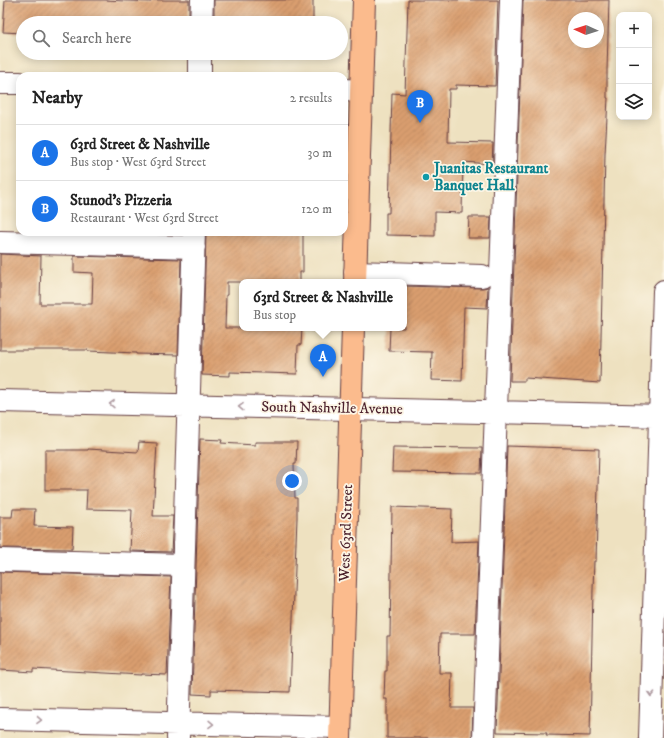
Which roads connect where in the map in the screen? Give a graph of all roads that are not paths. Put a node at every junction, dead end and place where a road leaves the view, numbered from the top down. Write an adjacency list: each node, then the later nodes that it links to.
1 (202, 0): 4 (street)
2 (364, 0): 9 (main road)
3 (511, 0): 19 (street)
4 (201, 16)
5 (200, 60): 6 (street)
6 (200, 72)
7 (0, 83): 8 (street)
8 (16, 83)
9 (352, 91): 13 (main road)
10 (194, 239): 11 (street); 17 (street)
11 (0, 242)
12 (482, 276): 13 (street)
13 (355, 277)
14 (664, 291): 20 (street)
15 (353, 331): 18 (main road, West 63rd Street)
16 (0, 401): 17 (street, South Nashville Avenue, one-way to 16)
17 (190, 405): 18 (street, South Nashville Avenue, one-way to 17); 22 (street)
18 (350, 409): 19 (street, South Nashville Avenue); 25 (main road, West 63rd Street)
19 (496, 412): 20 (street, South Nashville Avenue); 26 (street)
20 (662, 416): 27 (street, one-way to 27)
21 (0, 560): 22 (street)
22 (183, 565): 24 (street)
23 (0, 719): 24 (street, one-way to 24)
24 (178, 731): 25 (street, one-way to 25)
25 (340, 733)
26 (484, 738)
27 (650, 738)

